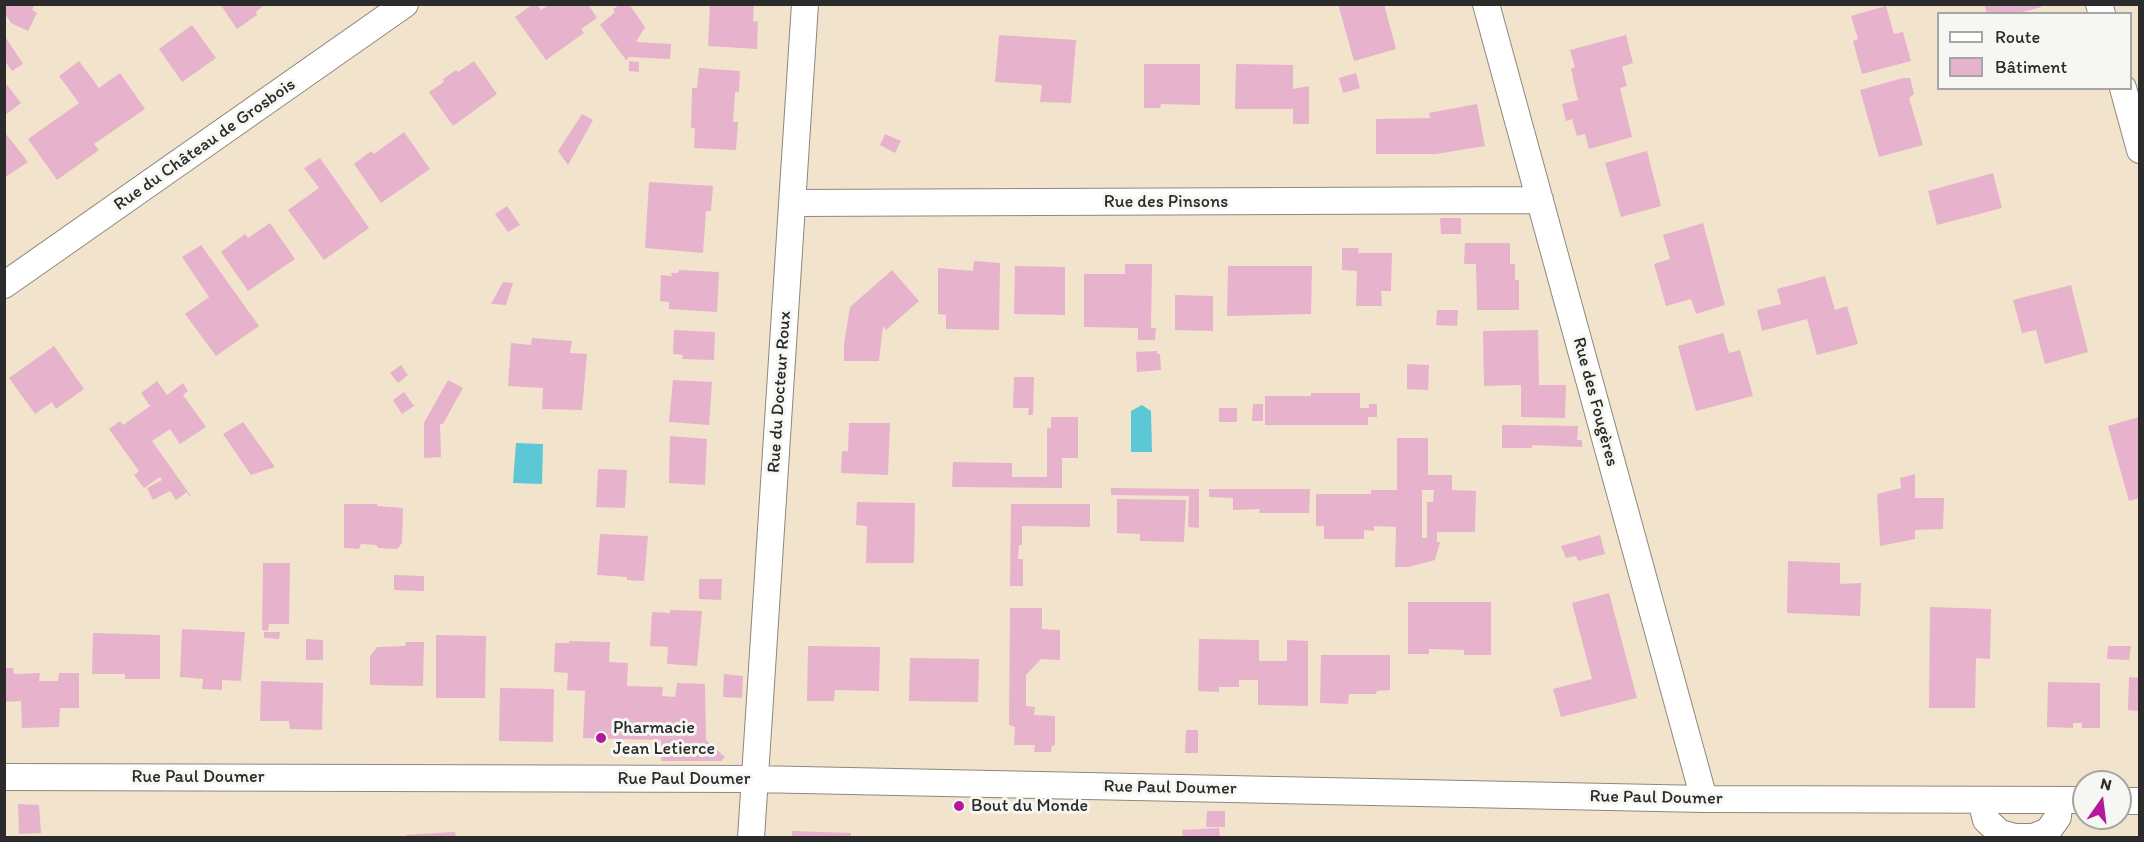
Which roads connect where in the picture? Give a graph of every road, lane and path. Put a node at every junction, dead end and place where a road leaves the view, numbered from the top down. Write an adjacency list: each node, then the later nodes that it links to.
1 (405, 4): 8 (street, Rue du Château de Grosbois)
2 (805, 4): 7 (street, Rue du Docteur Roux)
3 (1486, 4): 6 (street, Rue des Fougères)
4 (2124, 90): 5 (street)
5 (2139, 150)
6 (1540, 200): 7 (street, Rue des Pinsons); 11 (street, Rue des Fougères)
7 (793, 204): 10 (street, Rue du Docteur Roux)
8 (4, 285)
9 (4, 777): 10 (street, Rue Paul Doumer)
10 (754, 779): 11 (street, Rue Paul Doumer); 15 (street, Rue du Docteur Roux)
11 (1704, 799): 12 (street, Rue Paul Doumer)
12 (1981, 800): 13 (street, Rue Paul Doumer); 16 (street)
13 (2072, 800): 14 (street)
14 (2050, 834): 16 (street)
15 (751, 837)
16 (2015, 837)

